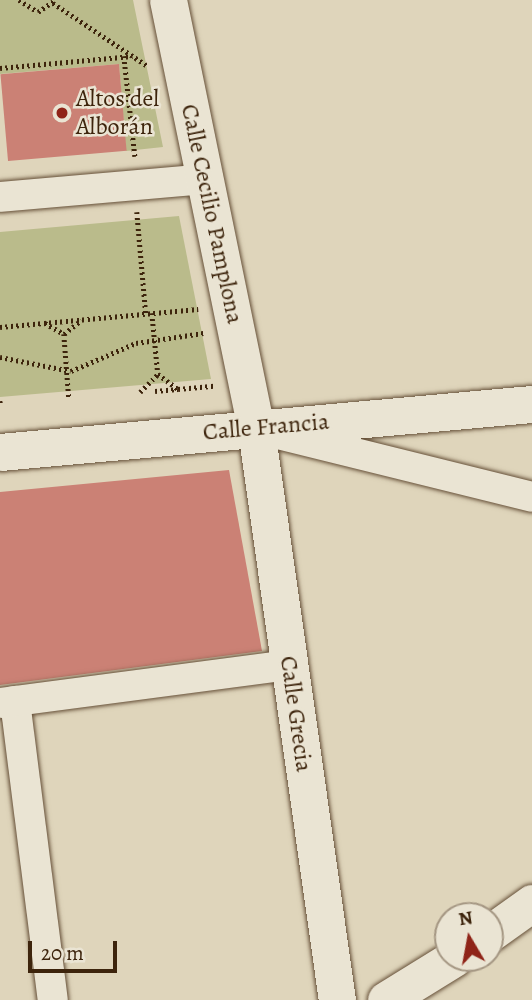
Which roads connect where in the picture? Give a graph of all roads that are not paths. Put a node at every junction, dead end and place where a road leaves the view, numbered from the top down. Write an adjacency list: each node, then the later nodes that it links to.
1 (168, 0): 2 (street, Calle Cecilio Pamplona)
2 (204, 179): 3 (street); 5 (street, Calle Cecilio Pamplona)
3 (0, 197)
4 (532, 404): 5 (street, Calle Francia)
5 (256, 429): 6 (street, Calle Francia); 7 (street); 8 (street, Calle Grecia)
6 (0, 452)
7 (532, 498)
8 (289, 665): 9 (street); 14 (street, Calle Grecia)
9 (7, 702): 13 (street)
10 (532, 903): 11 (street)
11 (504, 923)
12 (434, 970): 15 (street)
13 (53, 1000)
14 (337, 1000)
15 (386, 1000)

